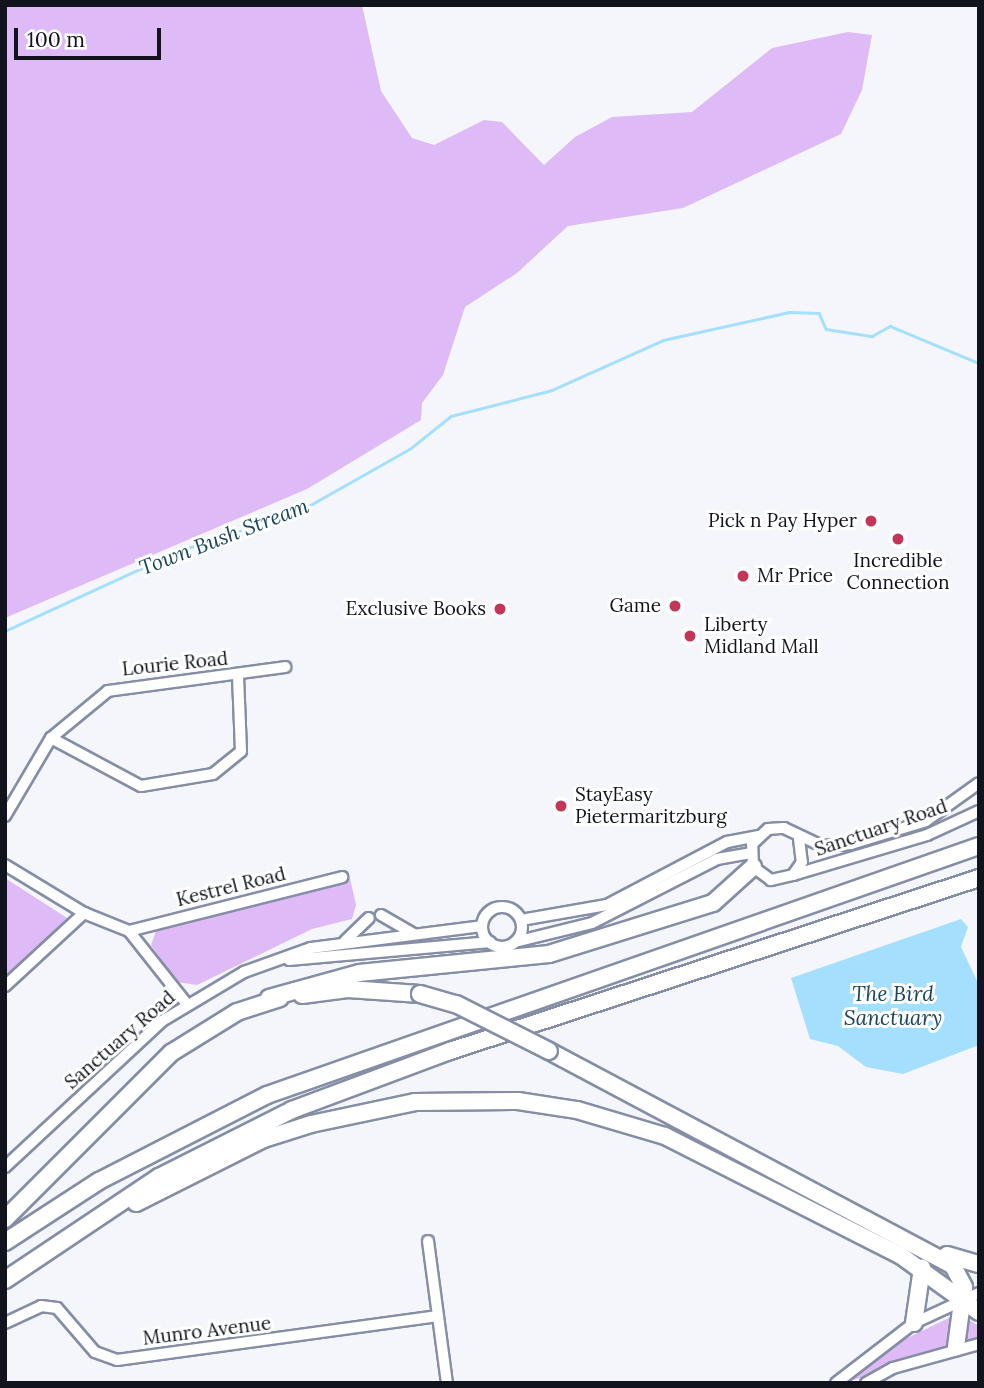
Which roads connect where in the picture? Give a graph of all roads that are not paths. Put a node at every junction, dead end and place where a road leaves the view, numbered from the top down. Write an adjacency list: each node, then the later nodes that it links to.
1 (285, 667): 2 (street, Lourie Road)
2 (238, 675): 3 (street, Lourie Road); 3 (street)
3 (51, 738): 6 (street, Lourie Road)
4 (979, 783): 10 (street, Sanctuary Road)
5 (979, 811): 8 (street, Sanctuary Road)
6 (5, 816)
7 (979, 818): 8 (street)
8 (939, 829): 14 (street, Sanctuary Road)
9 (757, 836): 10 (street); 12 (street); 18 (street)
10 (799, 839): 14 (street)
11 (979, 846): 33 (highway)
12 (752, 860): 14 (street); 24 (street); 27 (highway)
13 (5, 865): 17 (street)
14 (793, 875)
15 (342, 877): 20 (street, Kestrel Road)
16 (979, 878): 30 (highway)
17 (84, 913): 20 (street); 26 (street)
18 (521, 920): 19 (street); 24 (street)
19 (482, 926): 21 (street, Sanctuary Road); 22 (street)
20 (129, 931): 28 (street)
21 (418, 936): 23 (street, Sanctuary Road); 23 (street)
22 (490, 942): 24 (street, Sanctuary Road); 25 (street, Sanctuary Road)
23 (343, 943): 25 (street, Sanctuary Road)
24 (514, 943)
25 (272, 962): 28 (street, Sanctuary Road)
26 (5, 986)
27 (270, 998): 31 (highway); 34 (highway, bridge)
28 (186, 1003): 29 (street, Sanctuary Road)
29 (5, 1167)
30 (96, 1217): 36 (highway); 37 (highway)
31 (5, 1219)
32 (428, 1241): 41 (street)
33 (5, 1242)
34 (915, 1243): 35 (highway); 39 (highway)
35 (979, 1264)
36 (922, 1268): 39 (highway); 43 (highway)
37 (5, 1280)
38 (979, 1293): 39 (street)
39 (961, 1300): 40 (highway); 43 (street); 45 (highway)
40 (979, 1312)
41 (438, 1316): 42 (street, Munro Avenue); 46 (street)
42 (5, 1323)
43 (914, 1323): 47 (street)
44 (979, 1343): 45 (street)
45 (956, 1347): 48 (street)
46 (447, 1383)
47 (836, 1383)
48 (866, 1383)

